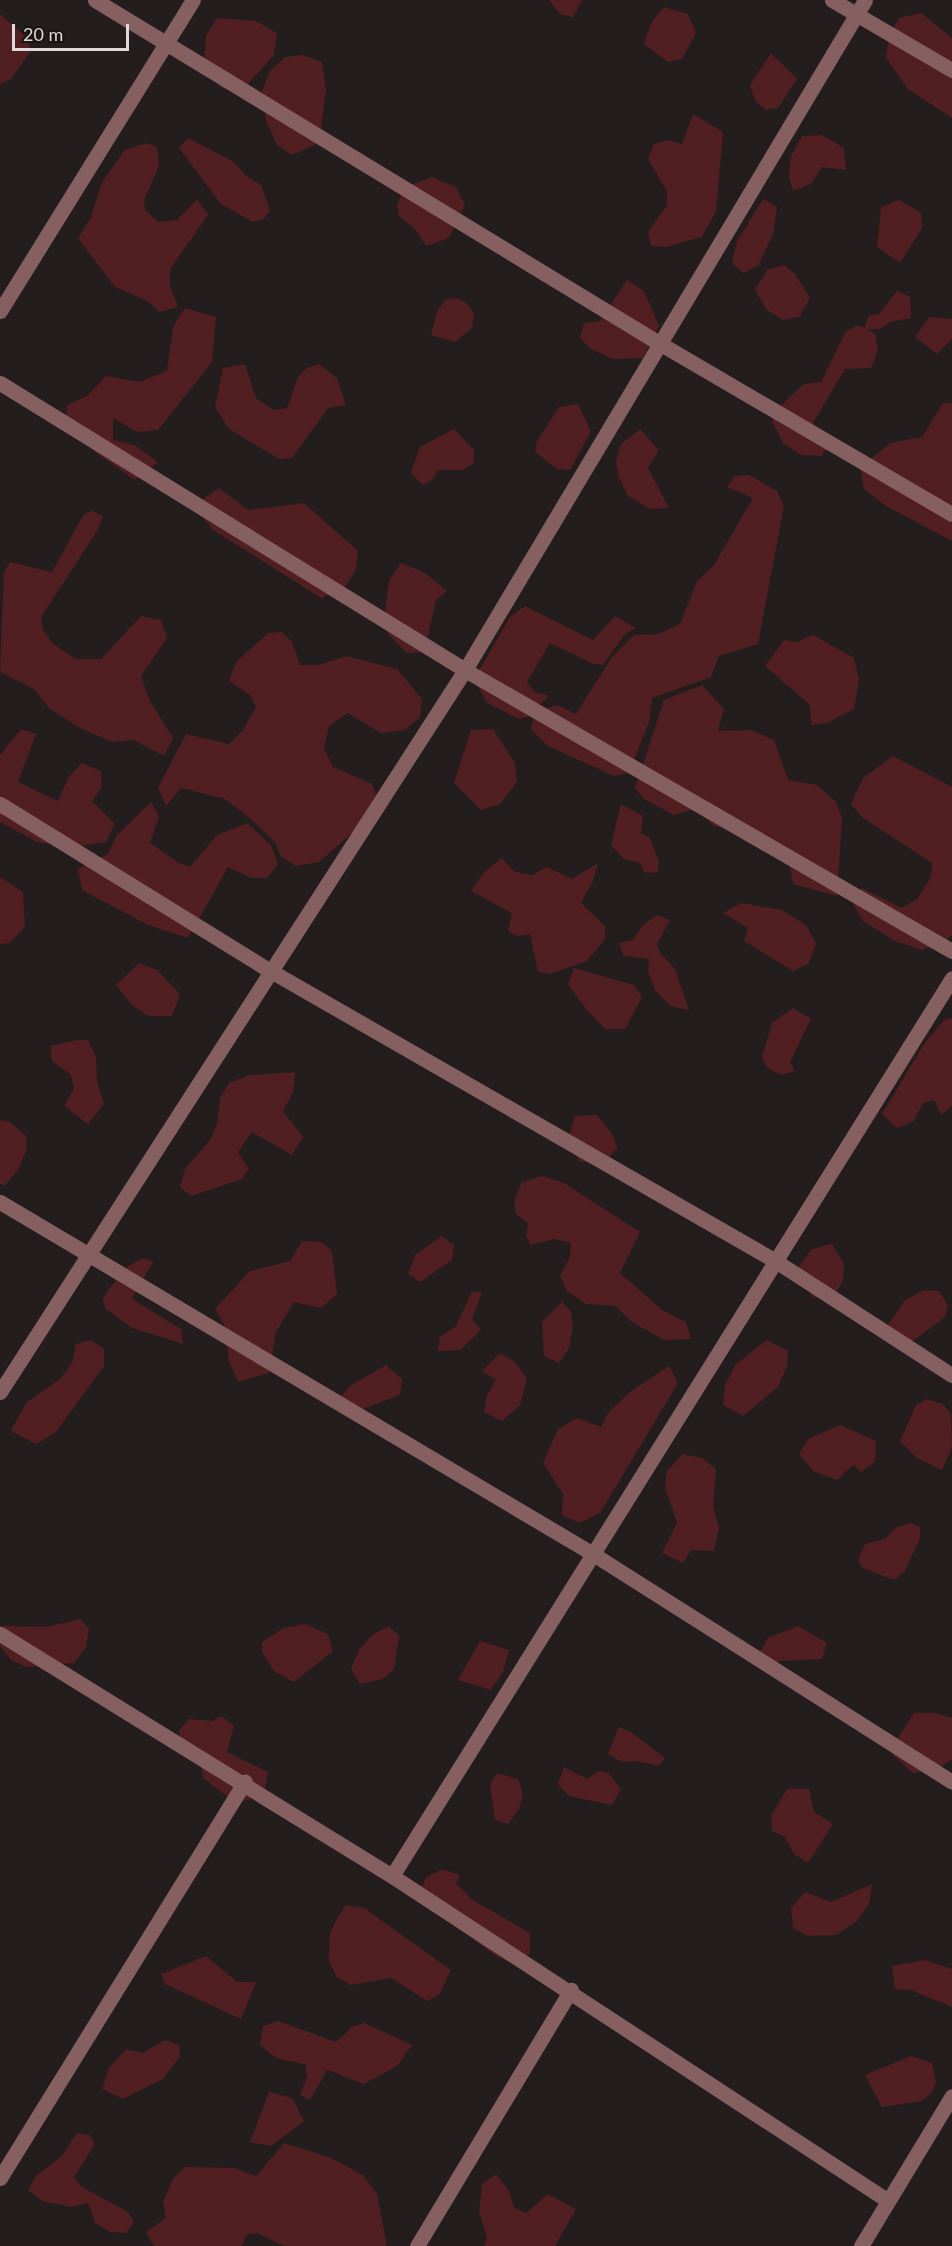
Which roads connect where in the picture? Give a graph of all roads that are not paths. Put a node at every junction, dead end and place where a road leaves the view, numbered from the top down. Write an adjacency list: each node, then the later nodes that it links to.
1 (95, 0): 5 (street)
2 (193, 0): 5 (street)
3 (832, 0): 4 (street)
4 (861, 7): 6 (street); 8 (street)
5 (169, 43): 7 (street); 8 (street)
6 (952, 70)
7 (0, 311)
8 (659, 344): 10 (street); 11 (street)
9 (0, 383): 11 (street)
10 (952, 514)
11 (465, 670): 13 (street); 14 (street)
12 (0, 804): 14 (street)
13 (952, 951)
14 (269, 970): 17 (street); 18 (street)
15 (952, 978): 18 (street)
16 (0, 1202): 17 (street)
17 (87, 1256): 20 (street); 21 (street)
18 (774, 1260): 19 (street); 21 (street)
19 (952, 1375)
20 (0, 1392)
21 (593, 1554): 24 (street); 25 (street)
22 (0, 1634): 23 (street)
23 (245, 1782): 25 (street); 28 (street)
24 (952, 1782)
25 (392, 1875): 26 (street)
26 (570, 1990): 29 (street); 30 (street)
27 (952, 2096): 29 (street)
28 (0, 2178)
29 (887, 2200): 31 (street)
30 (417, 2246)
31 (861, 2246)

